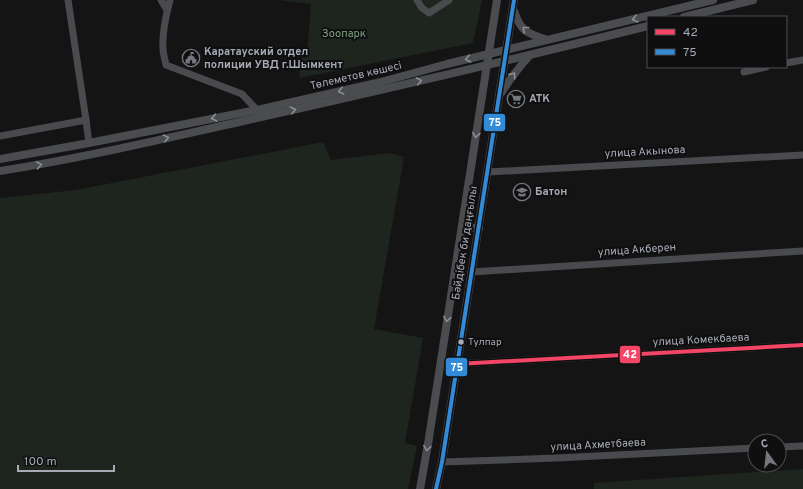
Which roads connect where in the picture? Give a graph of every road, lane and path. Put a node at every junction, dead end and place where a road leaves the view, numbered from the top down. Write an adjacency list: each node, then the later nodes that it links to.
1 (68, 0): 27 (street)
2 (161, 0): 10 (street)
3 (170, 0): 10 (street)
4 (417, 0): 5 (street)
5 (449, 0)
6 (497, 0): 17 (main road, Бәйдібек би даңғылы)
7 (714, 0): 11 (main road, Төлеметов көшесі, one-way to 11)
8 (753, 0): 13 (main road)
9 (514, 4): 15 (main road, one-way to 9); 16 (main road, Бәйдібек би даңғылы)
10 (167, 10): 26 (street)
11 (647, 16)
12 (647, 16): 15 (main road, Төлеметов көшесі, one-way to 15)
13 (688, 16)
14 (647, 26): 18 (main road, Төлеметов көшесі)
15 (547, 40): 16 (main road, Төлеметов көшесі)
16 (506, 50): 17 (main road, Төлеметов көшесі); 20 (main road, Бәйдібек би даңғылы)
17 (488, 54): 22 (main road, Бәйдібек би даңғылы); 26 (main road, Төлеметов көшесі, one-way to 26)
18 (530, 55): 20 (main road, Төлеметов көшесі); 25 (main road, one-way to 18)
19 (803, 60): 21 (street)
20 (504, 61): 22 (main road, Төлеметов көшесі); 25 (main road, Бәйдібек би даңғылы)
21 (787, 62)
22 (487, 66): 32 (main road, Төлеметов көшесі, one-way to 22); 34 (main road, Бәйдібек би даңғылы, one-way to 34)
23 (762, 68): 24 (street)
24 (744, 72)
25 (499, 97): 33 (main road, Бәйдібек би даңғылы)
26 (257, 110): 29 (main road, Төлеметов көшесі, one-way to 29)
27 (86, 120): 28 (street); 29 (street)
28 (0, 136)
29 (89, 143): 31 (main road, Төлеметов көшесі)
30 (803, 155): 33 (street, улица Акынова)
31 (0, 159)
32 (0, 171)
33 (488, 172): 35 (main road, Бәйдібек би даңғылы)
34 (462, 227): 35 (main road); 44 (main road, Бәйдібек би даңғылы, one-way to 44)
35 (479, 228): 37 (main road, Бәйдібек би даңғылы)
36 (803, 251): 37 (street, улица Акберен)
37 (472, 272): 39 (main road, Бәйдібек би даңғылы)
38 (803, 345): 39 (street, улица Комекбаева)
39 (457, 364): 43 (main road, Бәйдібек би даңғылы)
40 (803, 446): 41 (street)
41 (787, 447)
42 (747, 448): 43 (street, улица Ахметбаева)
43 (442, 462): 45 (main road, Бәйдібек би даңғылы)
44 (420, 489)
45 (436, 489)

